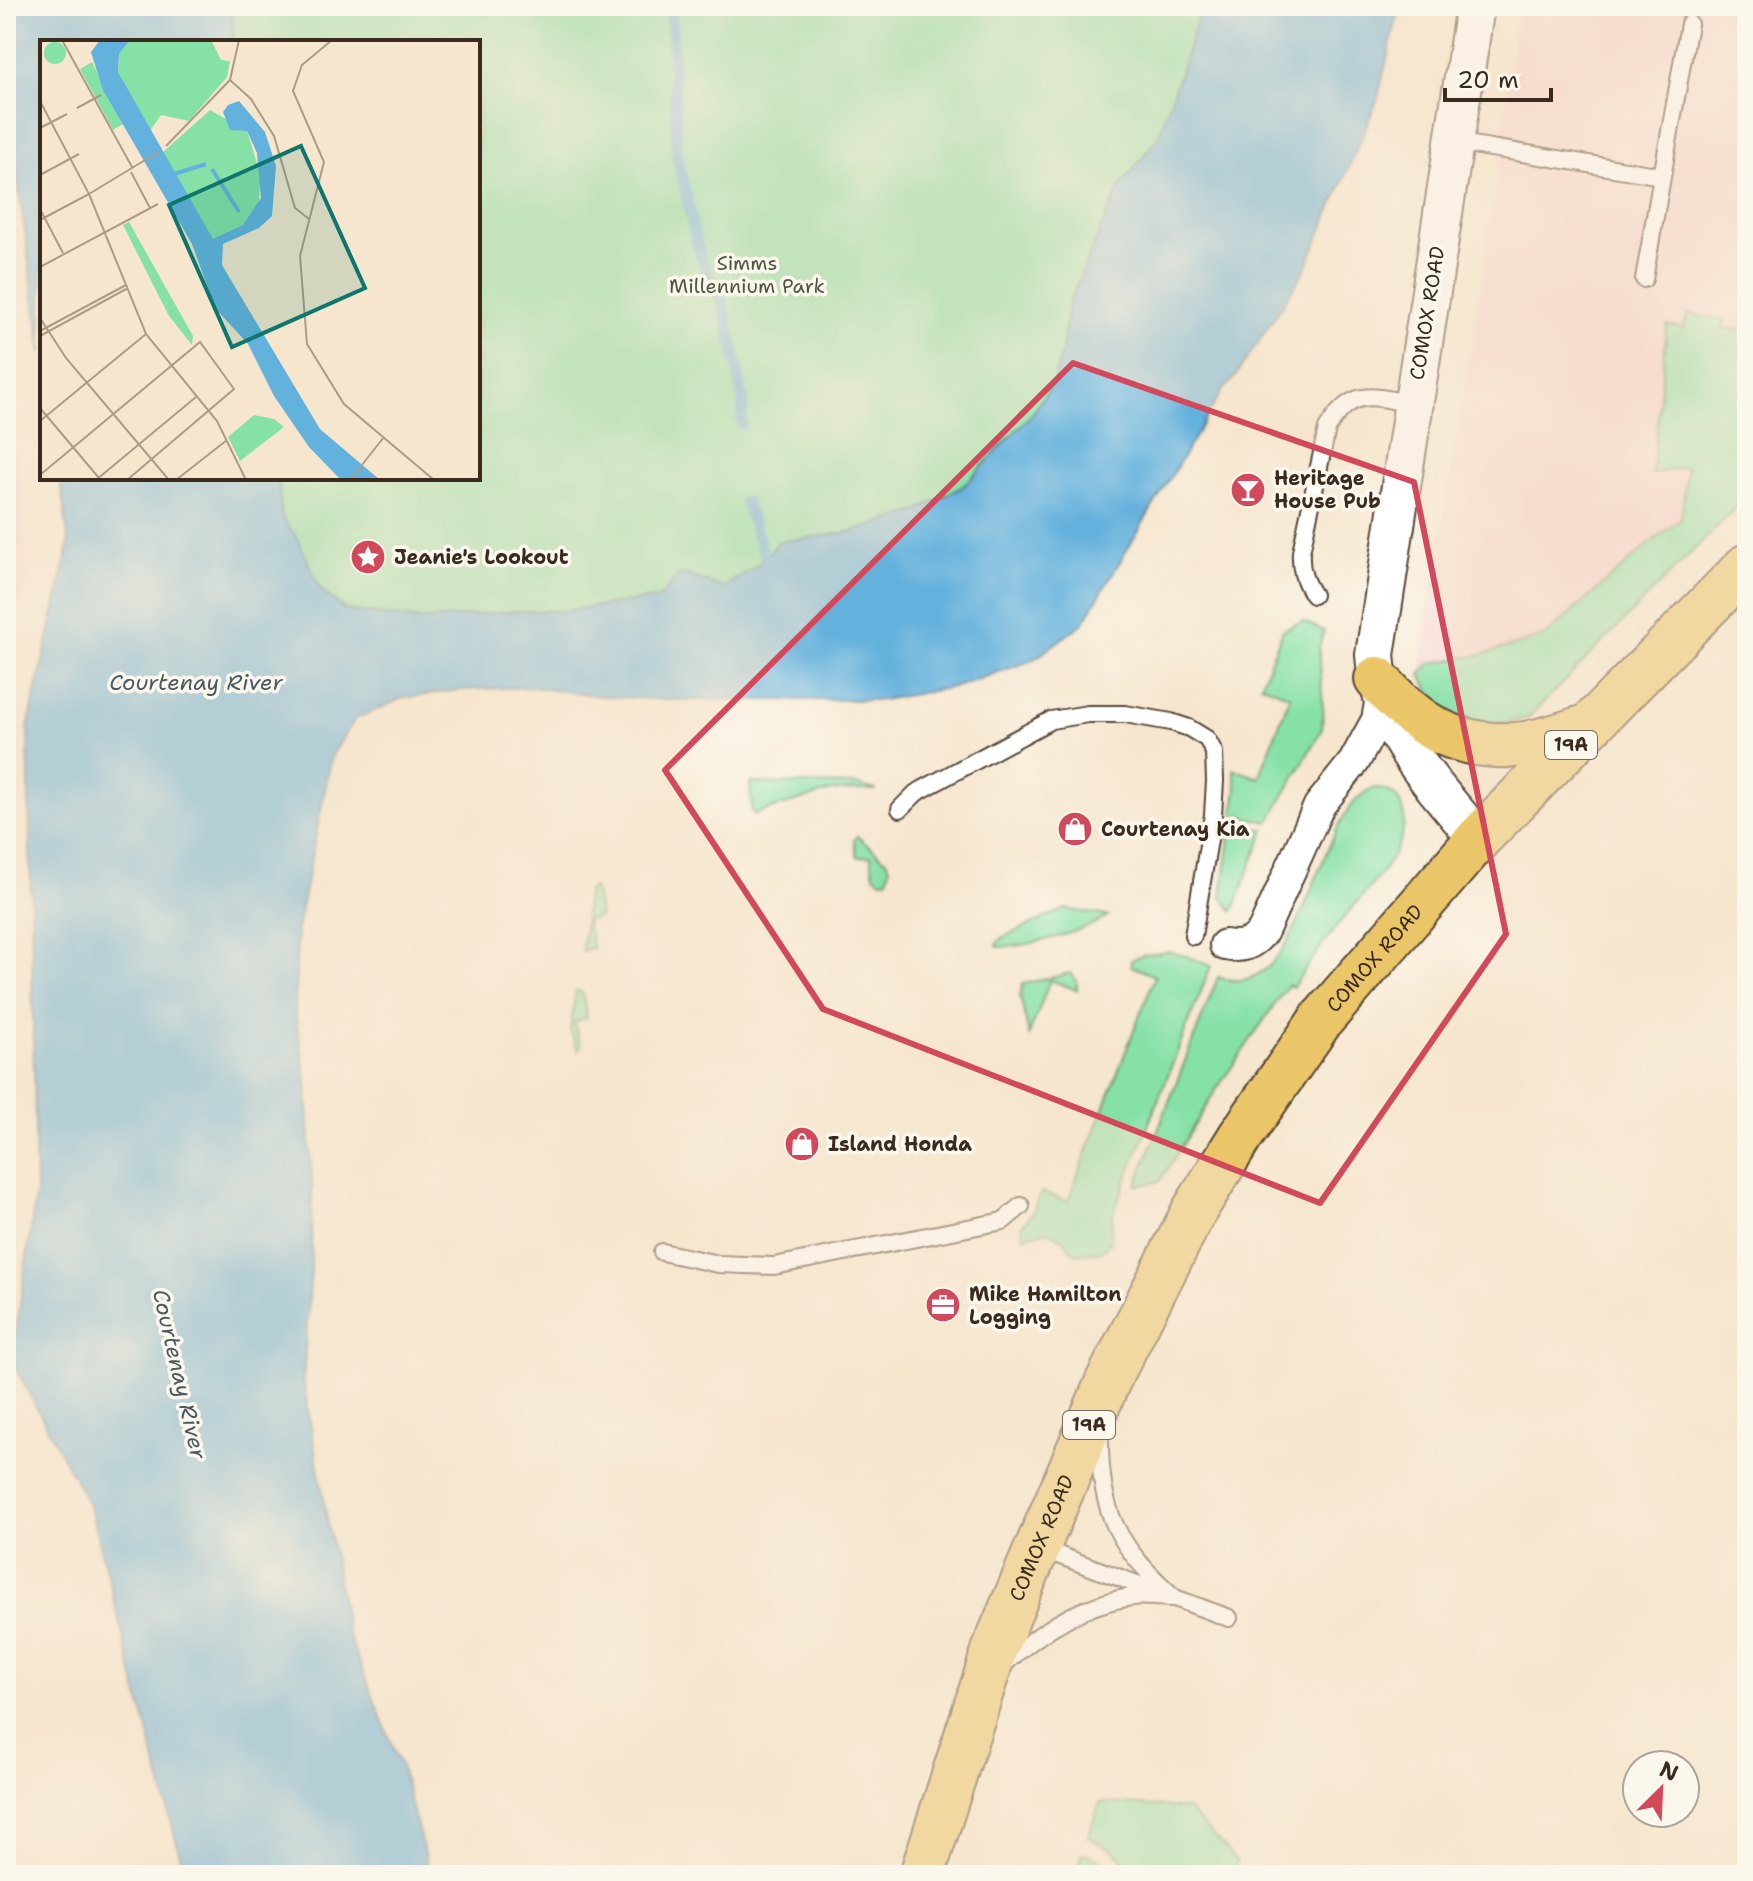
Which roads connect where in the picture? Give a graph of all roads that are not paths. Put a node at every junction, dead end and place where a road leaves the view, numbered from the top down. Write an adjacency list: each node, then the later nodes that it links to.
1 (1475, 6): 3 (street, COMOX ROAD)
2 (1689, 24): 4 (lane)
3 (1454, 142): 4 (lane); 6 (street, COMOX ROAD)
4 (1662, 176): 5 (lane)
5 (1644, 279)
6 (1413, 404): 8 (lane); 9 (street, COMOX ROAD)
7 (1747, 566): 10 (main road, 19A)
8 (1313, 595)
9 (1379, 689): 10 (main road); 12 (street, COMOX ROAD); 14 (street)
10 (1589, 726): 12 (main road, 19A)
11 (900, 809): 13 (lane)
12 (1478, 839): 17 (main road, COMOX ROAD / 19A)
13 (1193, 936)
14 (1225, 945)
15 (1021, 1206): 16 (lane)
16 (662, 1252)
17 (1116, 1365): 18 (main road, COMOX ROAD / 19A); 19 (lane)
18 (1037, 1548): 19 (lane); 21 (main road, COMOX ROAD / 19A)
19 (1175, 1598): 20 (lane); 21 (lane)
20 (1229, 1618)
21 (983, 1685): 22 (main road, COMOX ROAD / 19A)
22 (922, 1875)

